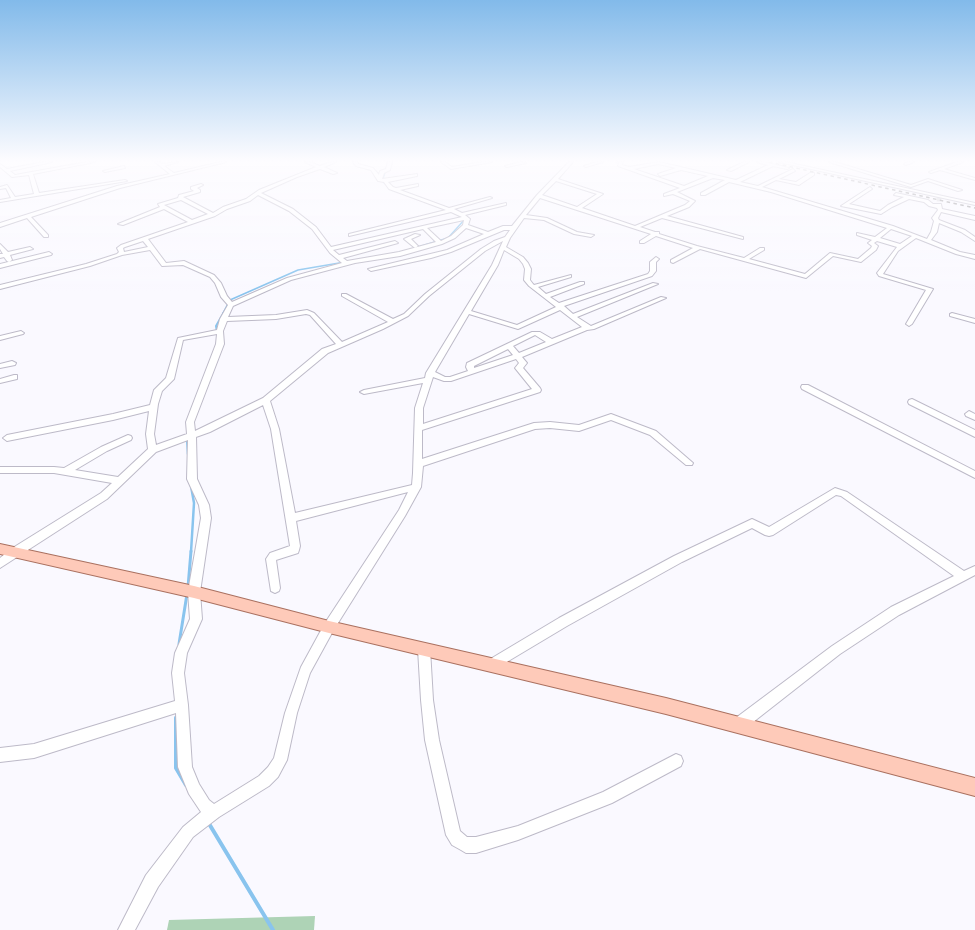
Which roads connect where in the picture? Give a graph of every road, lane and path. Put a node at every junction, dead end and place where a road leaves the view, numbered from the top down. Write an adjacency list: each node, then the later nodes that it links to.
1 (62, 205): 24 (street)
2 (161, 205): 18 (street)
3 (195, 205): 23 (street)
4 (232, 205): 23 (street)
5 (282, 205): 62 (street)
6 (438, 205): 22 (street)
7 (466, 205): 22 (street)
8 (500, 205): 28 (street)
9 (531, 205): 25 (street)
10 (570, 205): 20 (street)
11 (583, 205): 20 (street)
12 (688, 205): 26 (street)
13 (819, 205): 21 (street)
14 (844, 205): 21 (street)
15 (846, 205): 16 (street)
16 (891, 205)
17 (935, 205): 19 (street)
18 (164, 207): 30 (street); 31 (street)
19 (940, 207): 27 (street); 29 (street)
20 (579, 208): 33 (street)
21 (832, 209): 34 (street)
22 (451, 210): 28 (street); 40 (street)
23 (213, 215): 30 (street)
24 (28, 216): 32 (street); 42 (street)
25 (522, 216): 35 (street); 41 (street)
26 (660, 216): 33 (street); 46 (street)
27 (975, 218)
28 (464, 219): 36 (street); 38 (street); 50 (street)
29 (937, 221): 49 (street); 51 (street)
30 (192, 222): 47 (street)
31 (121, 224)
32 (0, 225)
33 (636, 226): 37 (street)
34 (890, 227): 43 (street); 48 (street)
35 (514, 228): 38 (street); 45 (street)
36 (426, 230): 50 (street); 55 (street); 62 (street)
37 (658, 233): 44 (street); 58 (street)
38 (488, 234): 76 (street)
39 (859, 234): 48 (street)
40 (351, 235)
41 (591, 235)
42 (46, 236)
43 (916, 236): 51 (street); 57 (street)
44 (651, 237): 52 (street); 56 (street)
45 (507, 238): 60 (street); 94 (street)
46 (742, 238)
47 (145, 239): 59 (street); 65 (street)
48 (876, 239): 57 (street); 71 (street)
49 (975, 239)
50 (438, 241): 55 (street); 73 (street)
51 (928, 241): 69 (street)
52 (642, 242)
53 (395, 244): 68 (street)
54 (0, 246): 66 (street)
55 (415, 246): 73 (street)
56 (676, 246)
57 (900, 246): 95 (street)
58 (698, 247): 71 (street); 72 (street)
59 (152, 248): 65 (street); 87 (street)
60 (504, 248): 81 (street); 89 (street)
61 (30, 249): 66 (street)
62 (330, 249): 68 (street)
63 (762, 249): 71 (street)
64 (49, 254): 75 (street)
65 (121, 254): 80 (street)
66 (6, 255): 67 (street); 75 (street)
67 (0, 256)
68 (338, 257): 73 (street)
69 (975, 257)
70 (656, 259): 82 (street)
71 (744, 260)
72 (673, 261)
73 (345, 262): 87 (street)
74 (0, 266): 75 (street)
75 (11, 266)
76 (371, 269)
77 (569, 276): 81 (street)
78 (582, 283): 84 (street)
79 (655, 284): 85 (street)
80 (0, 287)
81 (533, 287): 84 (street)
82 (612, 288): 85 (street); 88 (street)
83 (344, 295): 94 (street)
84 (546, 296): 88 (street)
85 (625, 296): 91 (street)
86 (663, 298): 96 (street)
87 (230, 304): 92 (street)
88 (559, 307): 89 (street); 91 (street)
89 (468, 312): 107 (street)
90 (952, 315): 93 (street)
91 (573, 316): 96 (street)
92 (223, 319): 97 (street); 101 (street)
93 (975, 321)
94 (393, 322): 101 (street)
95 (909, 324)
96 (587, 327): 100 (street)
97 (217, 332): 114 (street); 117 (street)
98 (21, 334): 99 (street)
99 (0, 338)
100 (551, 342): 102 (street); 103 (street)
101 (340, 344): 112 (street)
102 (509, 345): 103 (street); 106 (street)
103 (519, 356): 106 (street); 115 (street)
104 (12, 363): 105 (street)
105 (0, 366)
106 (472, 372): 107 (street)
107 (429, 376): 111 (street); 115 (street)
108 (14, 377): 109 (street)
109 (0, 381)
110 (805, 387): 125 (street)
111 (364, 392)
112 (266, 400): 117 (street); 128 (street)
113 (912, 402): 116 (street)
114 (154, 407): 118 (street); 120 (street)
115 (418, 428): 122 (street)
116 (975, 434)
117 (189, 437): 120 (street); 135 (street)
118 (7, 438)
119 (128, 438): 124 (street)
120 (153, 450): 126 (street)
121 (689, 462): 122 (street)
122 (418, 464): 127 (street)
123 (0, 470): 124 (street)
124 (65, 472): 126 (street)
125 (975, 475)
126 (120, 481): 130 (street)
127 (416, 487): 128 (street); 136 (street)
128 (291, 518): 134 (street)
129 (0, 549): 130 (main road)
130 (15, 552): 131 (street); 135 (main road)
131 (0, 564)
132 (975, 570): 133 (street)
133 (963, 576): 138 (street); 140 (street)
134 (275, 588)
135 (188, 591): 136 (main road); 139 (street)
136 (329, 627): 137 (main road); 144 (street)
137 (424, 649): 138 (main road); 142 (street)
138 (491, 665): 140 (main road)
139 (177, 707): 141 (street); 144 (street)
140 (738, 725): 143 (main road)
141 (0, 754)
142 (676, 761)
143 (975, 787)
144 (212, 813): 145 (street)
145 (126, 930)

